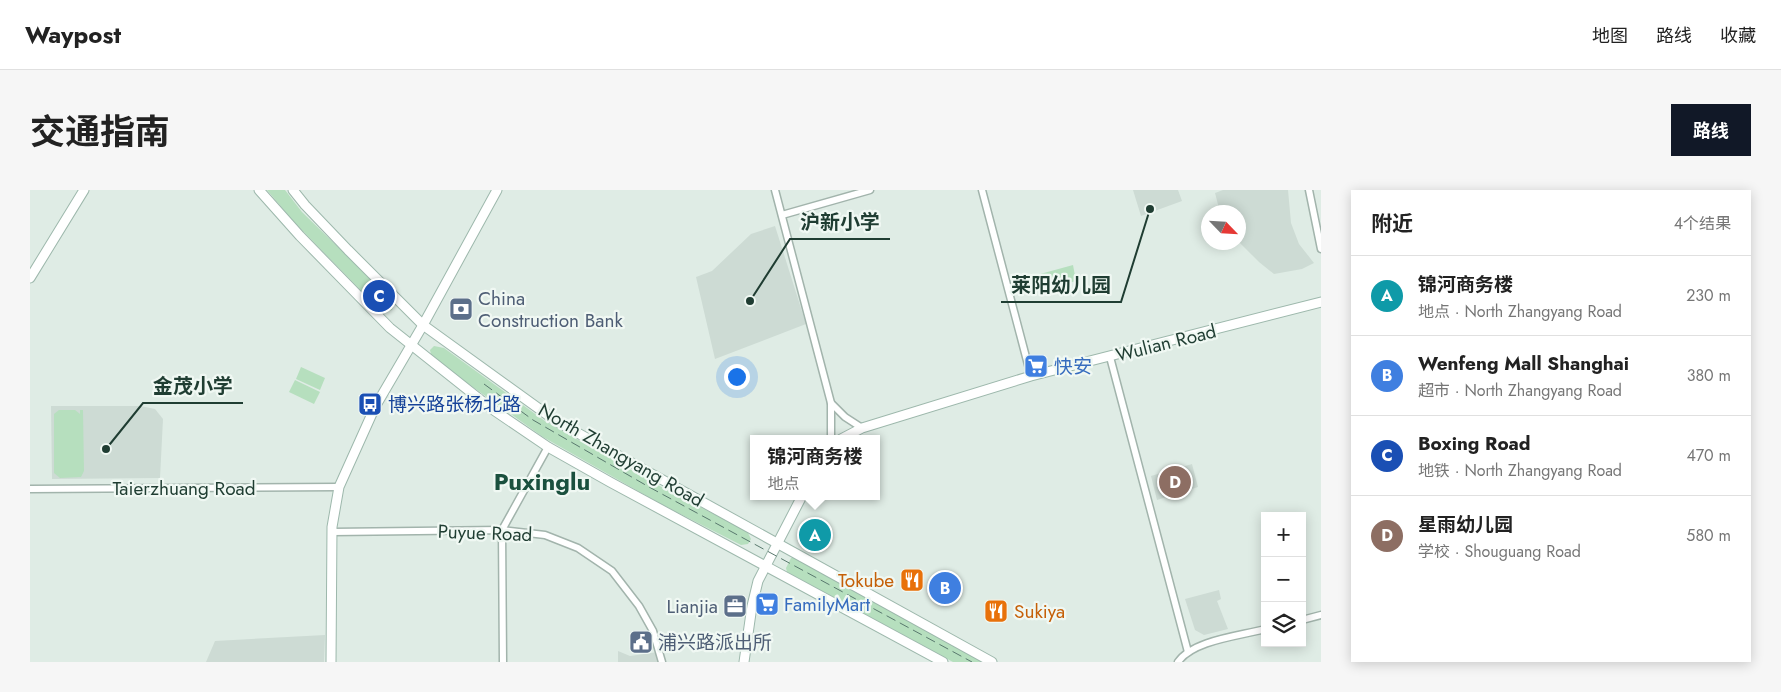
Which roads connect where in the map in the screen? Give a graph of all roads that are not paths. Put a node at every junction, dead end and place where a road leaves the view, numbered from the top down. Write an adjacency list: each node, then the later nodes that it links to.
1 (84, 190): 11 (main road)
2 (259, 190): 14 (main road, North Zhangyang Road)
3 (293, 190): 13 (main road, North Zhangyang Road)
4 (497, 190): 13 (main road)
5 (775, 190): 9 (street)
6 (870, 190): 9 (street)
7 (982, 190): 16 (street)
8 (1309, 190): 10 (street)
9 (782, 215): 17 (street)
10 (1321, 249)
11 (30, 278)
12 (1321, 302): 15 (main road, Wulian Road)
13 (423, 325): 14 (main road); 27 (main road, North Zhangyang Road)
14 (411, 346): 21 (main road, North Zhangyang Road); 22 (main road)
15 (1110, 357): 16 (main road, Wulian Road); 32 (street)
16 (1031, 376): 18 (main road, Wulian Road)
17 (831, 403): 18 (street); 19 (street)
18 (862, 428): 20 (main road, Wulian Road)
19 (831, 435)
20 (849, 435)
21 (548, 447): 25 (street); 28 (main road, North Zhangyang Road)
22 (339, 487): 23 (street, Taierzhuang Road); 26 (main road)
23 (30, 489)
24 (800, 500): 27 (main road)
25 (502, 530): 26 (street, Puyue Road); 34 (street); 35 (street, Puyue Road)
26 (332, 532): 33 (main road)
27 (776, 544): 28 (main road); 38 (main road, North Zhangyang Road)
28 (765, 565): 36 (main road); 37 (main road, North Zhangyang Road)
29 (1321, 615): 30 (street)
30 (1306, 619)
31 (1261, 631): 32 (street)
32 (1188, 652): 39 (street)
33 (331, 662)
34 (503, 662)
35 (662, 662)
36 (744, 662)
37 (943, 662)
38 (992, 662)
39 (1178, 662)

